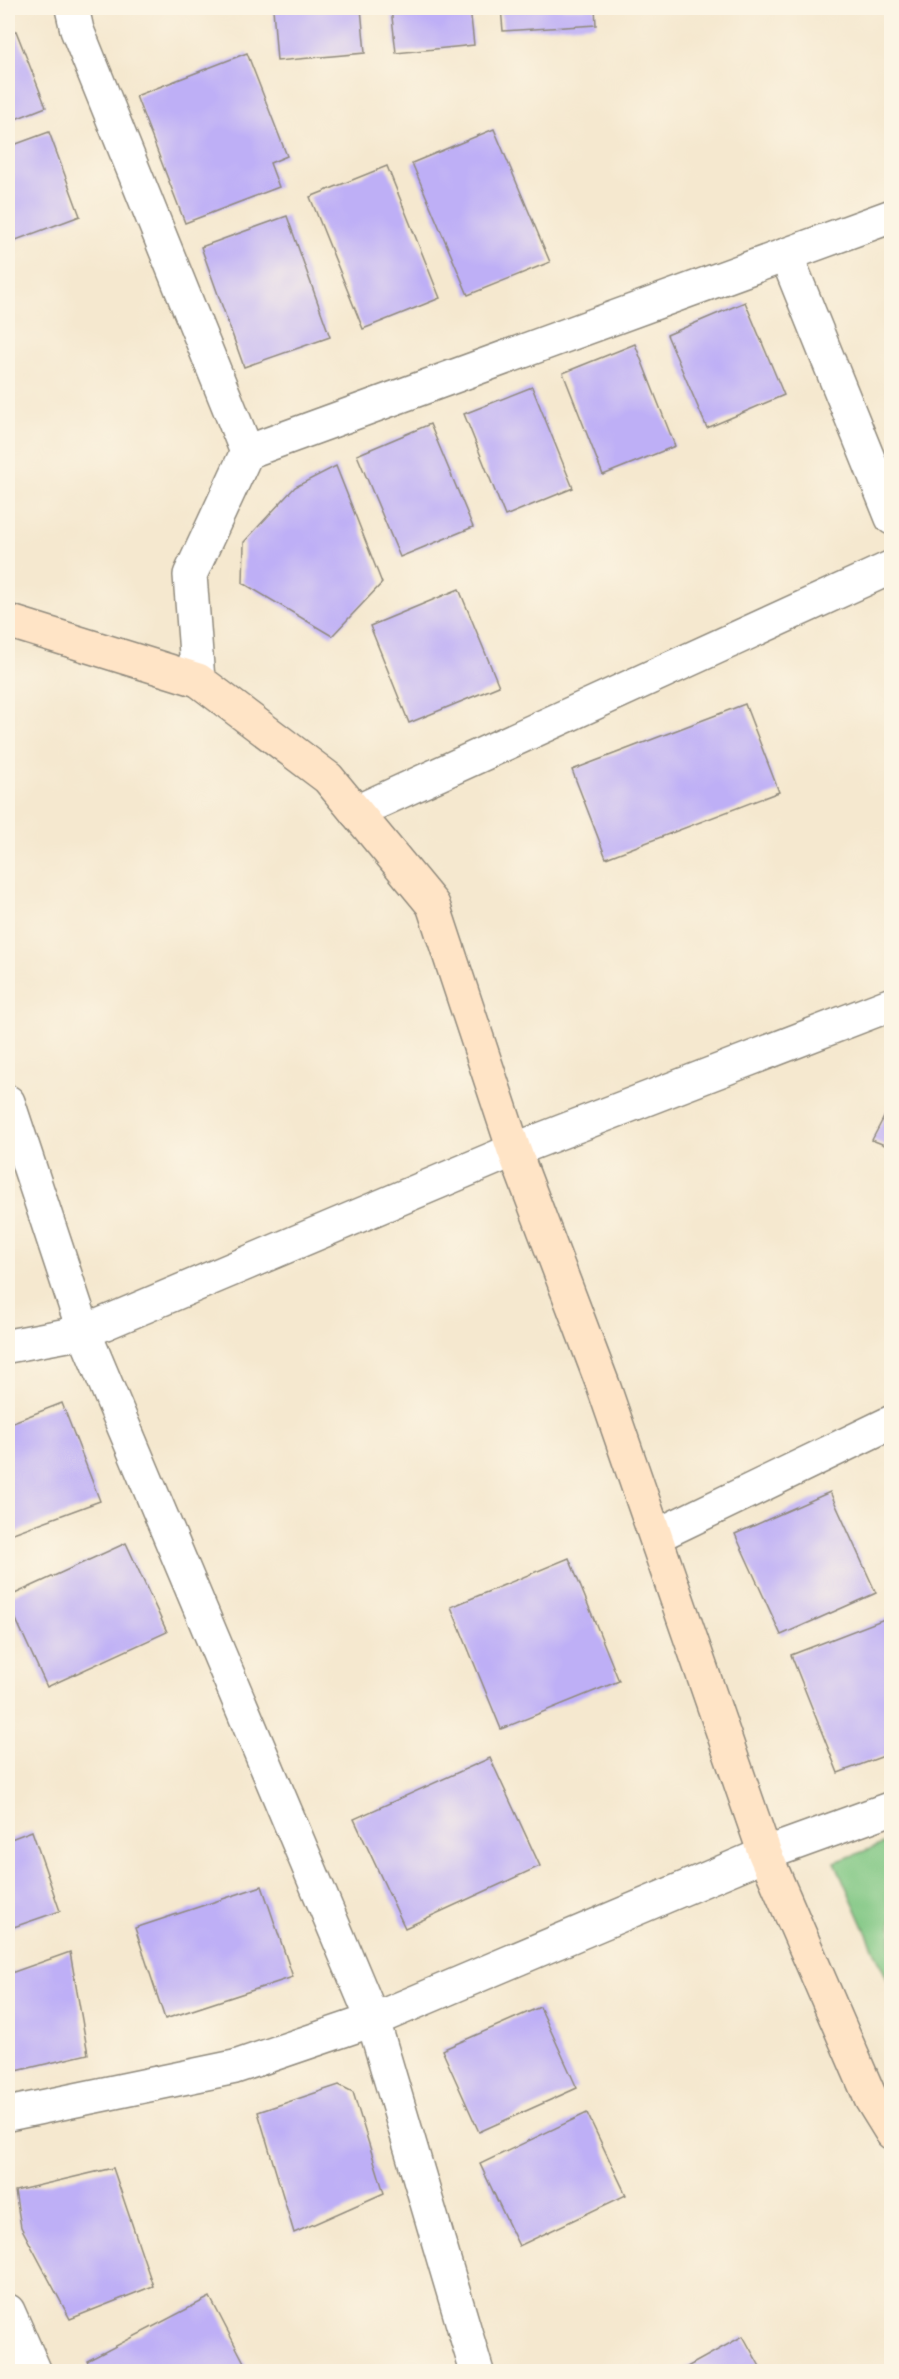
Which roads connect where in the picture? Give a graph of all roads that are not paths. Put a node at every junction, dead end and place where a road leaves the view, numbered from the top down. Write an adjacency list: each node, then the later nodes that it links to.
1 (72, 8): 4 (street)
2 (891, 216): 3 (street)
3 (786, 255): 4 (street); 5 (street)
4 (247, 452): 8 (street)
5 (891, 518)
6 (891, 567): 9 (street)
7 (8, 621): 8 (street)
8 (198, 680): 9 (street)
9 (356, 812): 12 (street)
10 (891, 1004): 12 (street)
11 (8, 1102): 13 (street)
12 (514, 1150): 13 (street); 16 (street)
13 (84, 1332): 14 (street); 19 (street)
14 (8, 1346)
15 (891, 1422): 16 (street)
16 (656, 1536): 18 (street)
17 (891, 1808): 18 (street)
18 (765, 1854): 19 (street); 21 (street)
19 (373, 2020): 20 (street); 24 (street)
20 (8, 2115)
21 (891, 2133)
22 (8, 2311): 23 (street)
23 (35, 2372)
24 (477, 2372)

